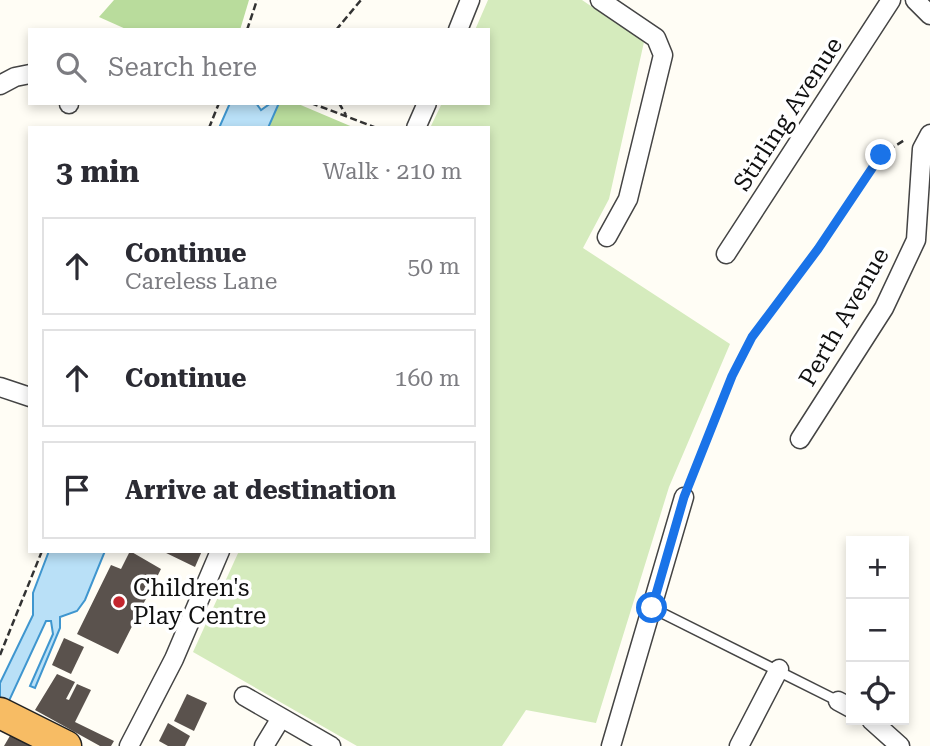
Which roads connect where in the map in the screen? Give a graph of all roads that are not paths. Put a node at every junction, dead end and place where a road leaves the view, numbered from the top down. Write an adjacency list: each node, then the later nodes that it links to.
1 (470, 0): 6 (street)
2 (600, 0): 12 (street)
3 (891, 0): 13 (street, Stirling Avenue)
4 (915, 0): 5 (street)
5 (930, 15)
6 (459, 28)
7 (28, 74): 8 (street)
8 (0, 85)
9 (426, 105): 10 (street)
10 (417, 126)
11 (930, 134): 16 (street, Perth Avenue)
12 (607, 237)
13 (726, 254)
14 (0, 387): 15 (street)
15 (28, 396)
16 (800, 439)
17 (684, 497): 19 (street)
18 (219, 553): 27 (street)
19 (652, 608): 20 (lane); 30 (street)
20 (779, 670): 22 (lane); 31 (street)
21 (244, 696): 24 (street)
22 (845, 704)
23 (9, 717): 26 (highway)
24 (281, 718): 28 (street); 29 (street)
25 (877, 725): 32 (street)
26 (66, 746)
27 (129, 746)
28 (264, 746)
29 (331, 746)
30 (611, 746)
31 (739, 746)
32 (900, 746)

